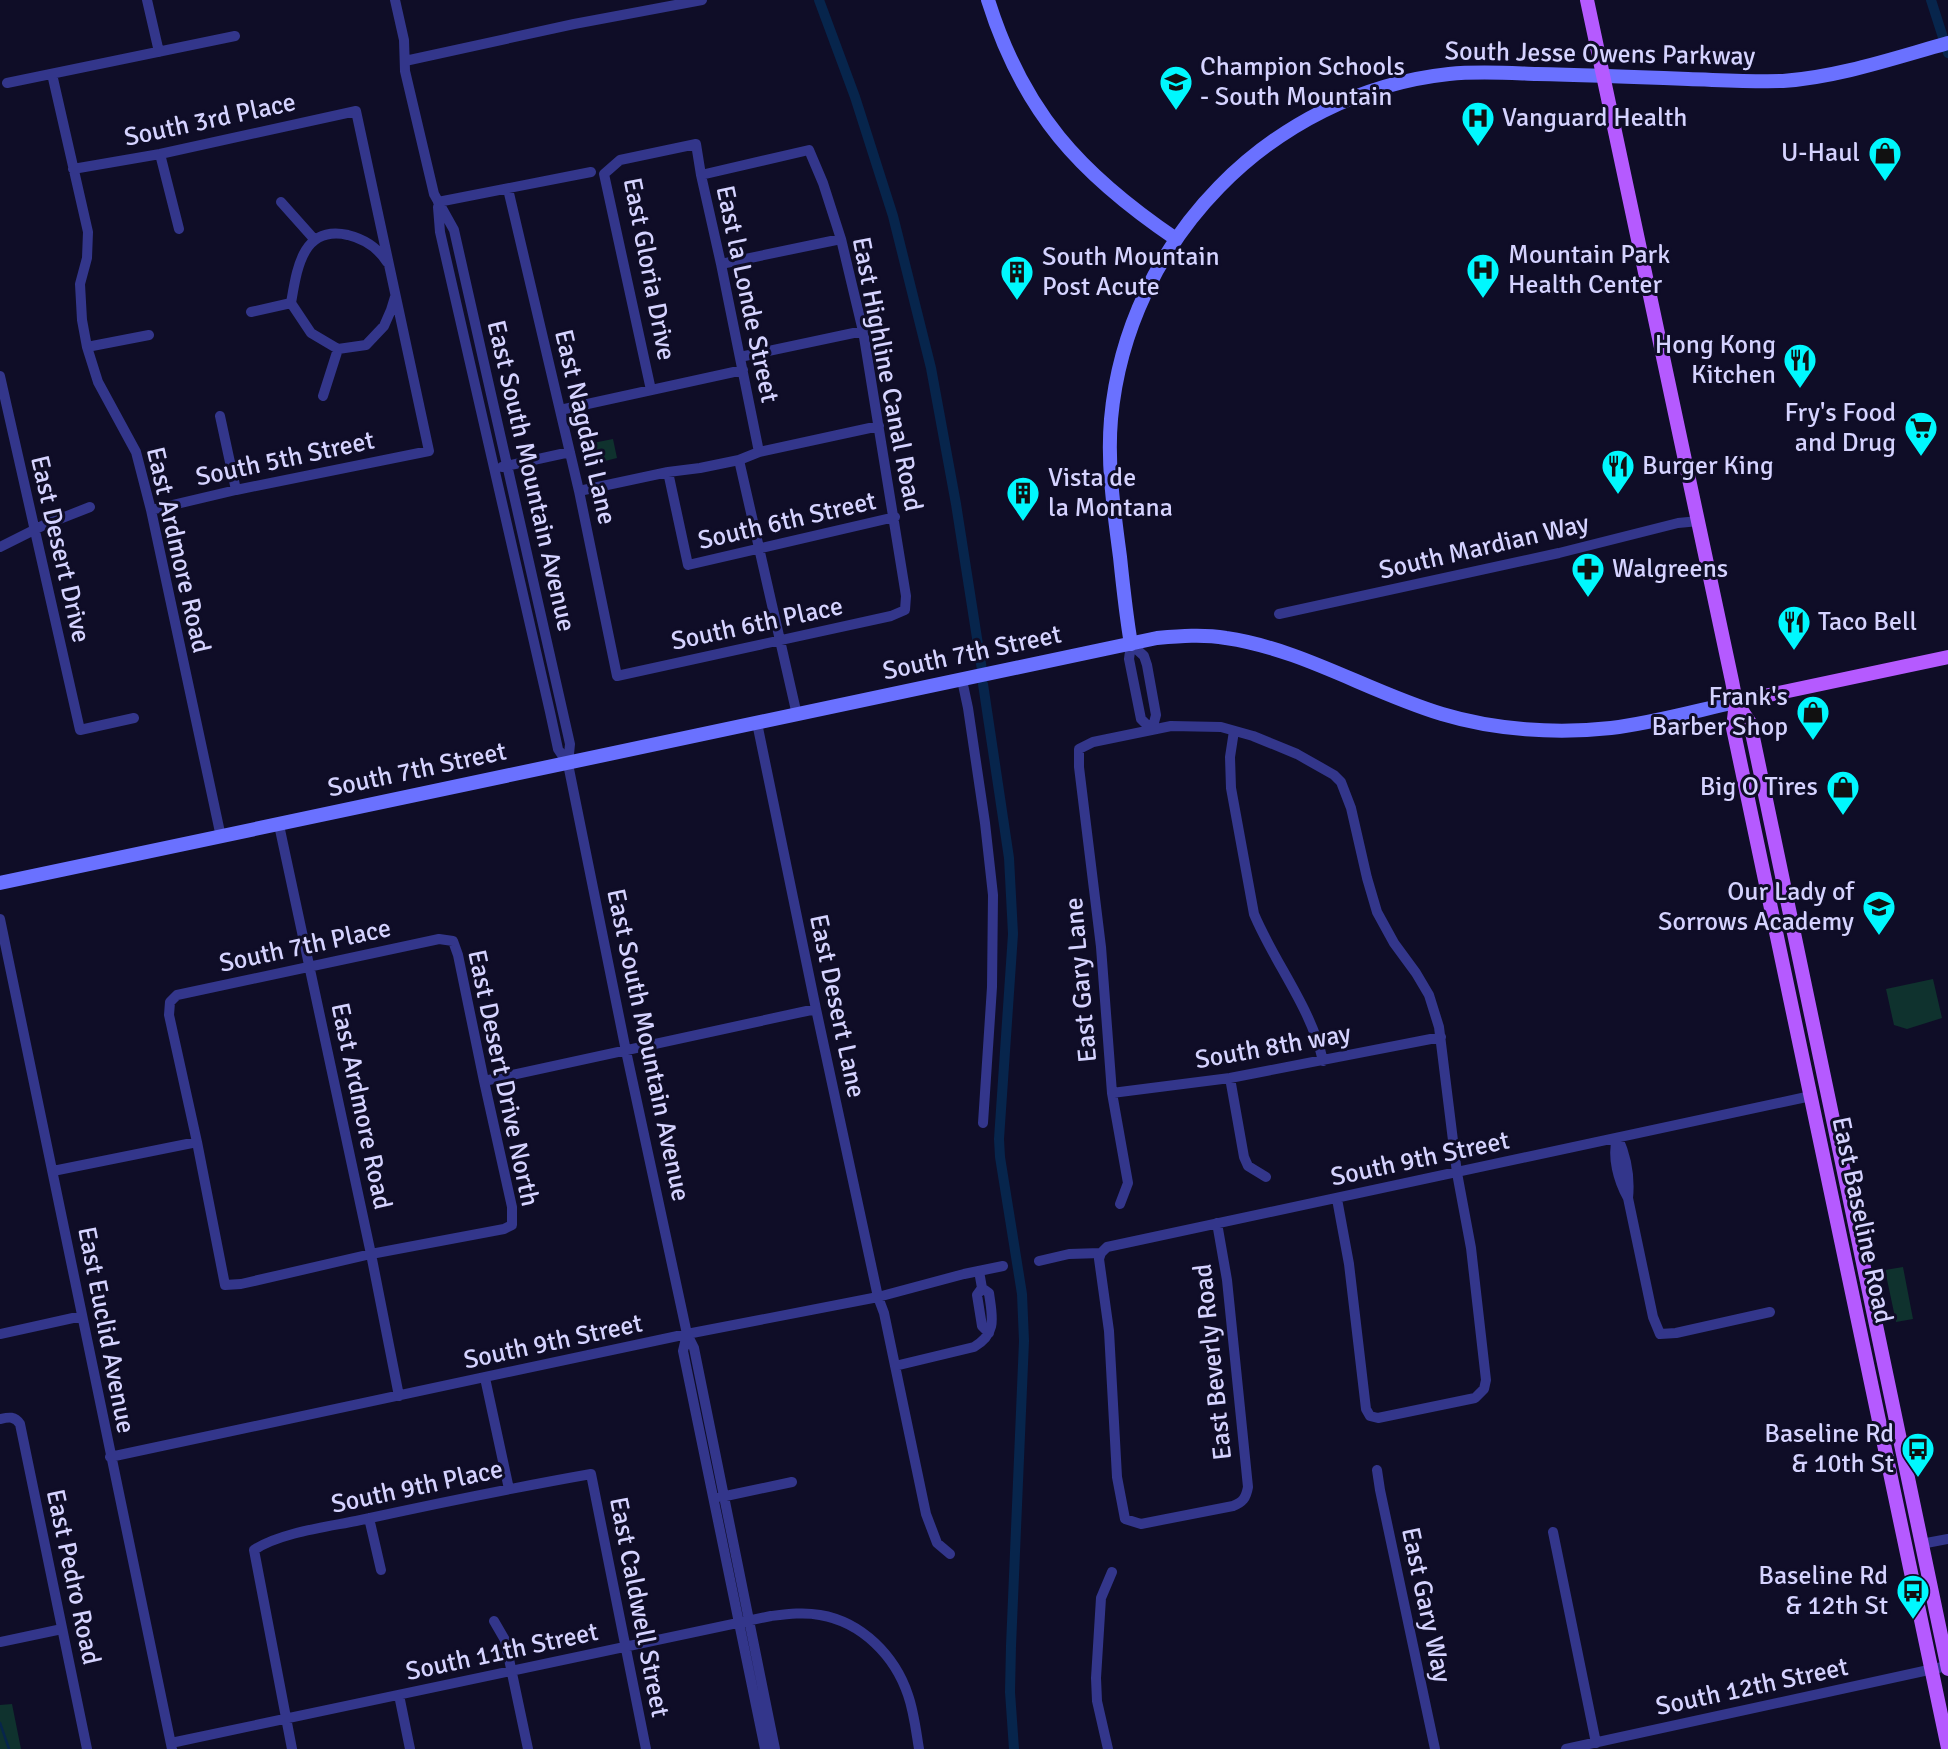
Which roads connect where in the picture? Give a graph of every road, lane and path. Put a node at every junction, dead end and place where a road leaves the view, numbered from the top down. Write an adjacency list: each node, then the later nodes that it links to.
1 (147, 0): 8 (street)
2 (395, 0): 9 (street, East South Mountain Avenue)
3 (702, 0): 9 (street)
4 (988, 0): 24 (main road)
5 (1587, 0): 11 (main road, East Baseline Road)
6 (235, 36): 8 (street)
7 (1948, 43): 11 (main road, South Jesse Owens Parkway)
8 (159, 52): 10 (street)
9 (405, 61): 20 (street, East South Mountain Avenue)
10 (52, 74): 12 (street); 15 (street, East Ardmore Road)
11 (1602, 76): 24 (main road, South Jesse Owens Parkway); 53 (main road, East Baseline Road)
12 (7, 83)
13 (160, 154): 15 (street, South 3rd Place); 21 (street); 26 (street, South 3rd Place)
14 (620, 160): 17 (street, East la Londe Street); 37 (street, East Gloria Drive)
15 (73, 169): 32 (street, East Ardmore Road)
16 (591, 172): 18 (street)
17 (701, 175): 23 (street, East Highline Canal Road); 25 (street, East la Londe Street)
18 (508, 188): 20 (street); 39 (street, East Nagdali Lane)
19 (281, 202): 22 (street)
20 (438, 202): 45 (street, East South Mountain Avenue); 46 (street, East South Mountain Avenue)
21 (179, 229)
22 (314, 239): 26 (street); 28 (street)
23 (841, 239): 25 (street); 30 (street, East Highline Canal Road)
24 (1175, 239): 60 (main road, South Jesse Owens Parkway)
25 (721, 264): 34 (street, East la Londe Street)
26 (389, 266): 27 (street)
27 (396, 296): 33 (street); 48 (street, South 5th Street)
28 (291, 303): 29 (street); 33 (street)
29 (251, 312)
30 (863, 331): 34 (street); 41 (street, East Highline Canal Road)
31 (149, 335): 32 (street)
32 (87, 347): 51 (street, East Ardmore Road)
33 (338, 349): 38 (street)
34 (740, 356): 35 (street, East la Londe Street)
35 (743, 370): 37 (street); 43 (street, East la Londe Street)
36 (0, 376): 54 (street, East Desert Drive)
37 (651, 390): 39 (street)
38 (323, 396)
39 (560, 410): 42 (street, East Nagdali Lane)
40 (220, 416): 48 (street)
41 (879, 426): 43 (street); 52 (street, East Highline Canal Road)
42 (570, 452): 45 (street); 49 (street, East Nagdali Lane)
43 (759, 452): 44 (street)
44 (739, 460): 47 (street); 56 (street)
45 (507, 466): 46 (street); 72 (street, East South Mountain Avenue)
46 (495, 469): 72 (street, East South Mountain Avenue)
47 (668, 472): 49 (street); 56 (street, South 6th Street)
48 (236, 490): 51 (street, South 5th Street)
49 (579, 492): 62 (street, East Nagdali Lane)
50 (90, 507): 54 (street)
51 (151, 510): 74 (street, East Ardmore Road)
52 (895, 517): 56 (street, South 6th Street); 57 (street, East Highline Canal Road)
53 (1699, 521): 58 (street, South Mardian Way); 66 (main road, East Baseline Road)
54 (34, 530): 55 (street); 68 (street, East Desert Drive)
55 (0, 547)
56 (760, 548): 59 (street)
57 (905, 610): 59 (street, South 6th Place)
58 (1279, 614)
59 (780, 640): 62 (street, South 6th Place); 67 (street)
60 (1131, 644): 63 (main road, South 7th Street); 64 (street); 65 (street); 66 (main road, South 7th Street)
61 (1948, 657): 66 (main road, South 7th Street)
62 (617, 676)
63 (962, 680): 67 (main road, South 7th Street); 90 (street)
64 (1152, 695): 65 (street); 70 (street)
65 (1137, 699): 70 (street)
66 (1736, 702): 76 (main road, East Baseline Road); 77 (main road, East Baseline Road)
67 (797, 715): 69 (main road, South 7th Street)
68 (134, 718)
69 (757, 723): 72 (main road, South 7th Street); 81 (street, East Desert Lane)
70 (1152, 730): 71 (street); 87 (street, East Gary Lane)
71 (1234, 731): 82 (street); 84 (street)
72 (568, 764): 73 (main road, South 7th Street); 83 (street, East South Mountain Avenue)
73 (279, 825): 74 (main road, South 7th Street); 80 (street, East Ardmore Road)
74 (221, 837): 75 (main road, South 7th Street)
75 (0, 883)
76 (1788, 905): 77 (main road); 88 (main road, East Baseline Road)
77 (1772, 908): 89 (main road, East Baseline Road)
78 (0, 919): 93 (street, East Euclid Avenue)
79 (453, 941): 80 (street, South 7th Place); 86 (street, East Desert Drive North)
80 (310, 965): 92 (street, South 7th Place); 100 (street, East Ardmore Road)
81 (816, 1009): 83 (street); 104 (street, East Desert Lane)
82 (1441, 1037): 84 (street, South 8th way); 94 (street)
83 (626, 1051): 86 (street); 108 (street, East South Mountain Avenue)
84 (1323, 1061): 85 (street, South 8th way)
85 (1230, 1078): 87 (street, South 8th way); 95 (street)
86 (484, 1081): 100 (street, East Desert Drive North)
87 (1112, 1093): 97 (street, East Gary Lane)
88 (1828, 1093): 89 (main road); 109 (main road, East Baseline Road)
89 (1811, 1097): 91 (street, South 9th Street); 110 (main road, East Baseline Road)
90 (983, 1123)
91 (1617, 1138): 94 (street, South 9th Street); 105 (street)
92 (197, 1142): 93 (street); 100 (street)
93 (52, 1171): 106 (street, East Euclid Avenue)
94 (1457, 1173): 96 (street, South 9th Street); 96 (street)
95 (1266, 1177)
96 (1337, 1199): 98 (street, South 9th Street)
97 (1120, 1204)
98 (1217, 1223): 99 (street, South 9th Street); 99 (street, East Beverly Road)
99 (1101, 1253): 101 (street, South 9th Street)
100 (371, 1254): 113 (street, East Ardmore Road)
101 (1039, 1261)
102 (1003, 1266): 103 (street, South 9th Street)
103 (979, 1271): 104 (street, South 9th Street); 111 (street)
104 (878, 1297): 108 (street, South 9th Street); 111 (street, East Desert Lane)
105 (1770, 1312)
106 (82, 1316): 107 (street); 115 (street, East Euclid Avenue)
107 (0, 1334)
108 (687, 1334): 112 (street, South 9th Street); 120 (street, East South Mountain Avenue); 121 (street, East South Mountain Avenue)
109 (1878, 1336): 110 (main road); 125 (main road, East Baseline Road)
110 (1862, 1339): 126 (main road, East Baseline Road)
111 (895, 1366): 127 (street, East Desert Lane)
112 (485, 1378): 113 (street, South 9th Street); 119 (street)
113 (399, 1396): 115 (street, South 9th Street)
114 (0, 1419): 132 (street, East Pedro Road)
115 (110, 1457): 141 (street, East Euclid Avenue)
116 (1377, 1470): 152 (street, East Gary Way)
117 (591, 1474): 119 (street, South 9th Place); 134 (street, East Caldwell Street)
118 (792, 1482): 120 (street)
119 (509, 1489): 122 (street, South 9th Place)
120 (725, 1496): 121 (street); 131 (street, East South Mountain Avenue)
121 (714, 1499): 131 (street, East South Mountain Avenue)
122 (369, 1518): 128 (street); 139 (street, South 9th Place)
123 (1553, 1532): 140 (street)
124 (1948, 1539): 125 (street)
125 (1921, 1544): 126 (main road); 135 (main road, East Baseline Road)
126 (1905, 1547): 137 (main road, East Baseline Road)
127 (950, 1554)
128 (381, 1570)
129 (1112, 1572): 151 (street)
130 (494, 1621): 136 (street)
131 (744, 1622): 134 (street, South 11th Street); 148 (street, East South Mountain Avenue); 149 (street, East South Mountain Avenue); 150 (street, South 11th Street)
132 (62, 1629): 133 (street); 143 (street, East Pedro Road)
133 (0, 1642)
134 (625, 1647): 136 (street, South 11th Street); 147 (street, East Caldwell Street)
135 (1948, 1667): 137 (street, South 12th Street)
136 (512, 1670): 138 (street, South 11th Street); 146 (street)
137 (1932, 1670): 140 (street, South 12th Street); 142 (main road, East Baseline Road)
138 (399, 1695): 139 (street, South 11th Street); 145 (street)
139 (286, 1719): 141 (street, South 11th Street); 144 (street)
140 (1597, 1743): 153 (street, South 12th Street)
141 (171, 1746)
142 (1948, 1748)
143 (87, 1749)
144 (292, 1749)
145 (410, 1749)
146 (527, 1749)
147 (646, 1749)
148 (765, 1749)
149 (775, 1749)
150 (919, 1749)
151 (1108, 1749)
152 (1435, 1749)
153 (1566, 1749)

